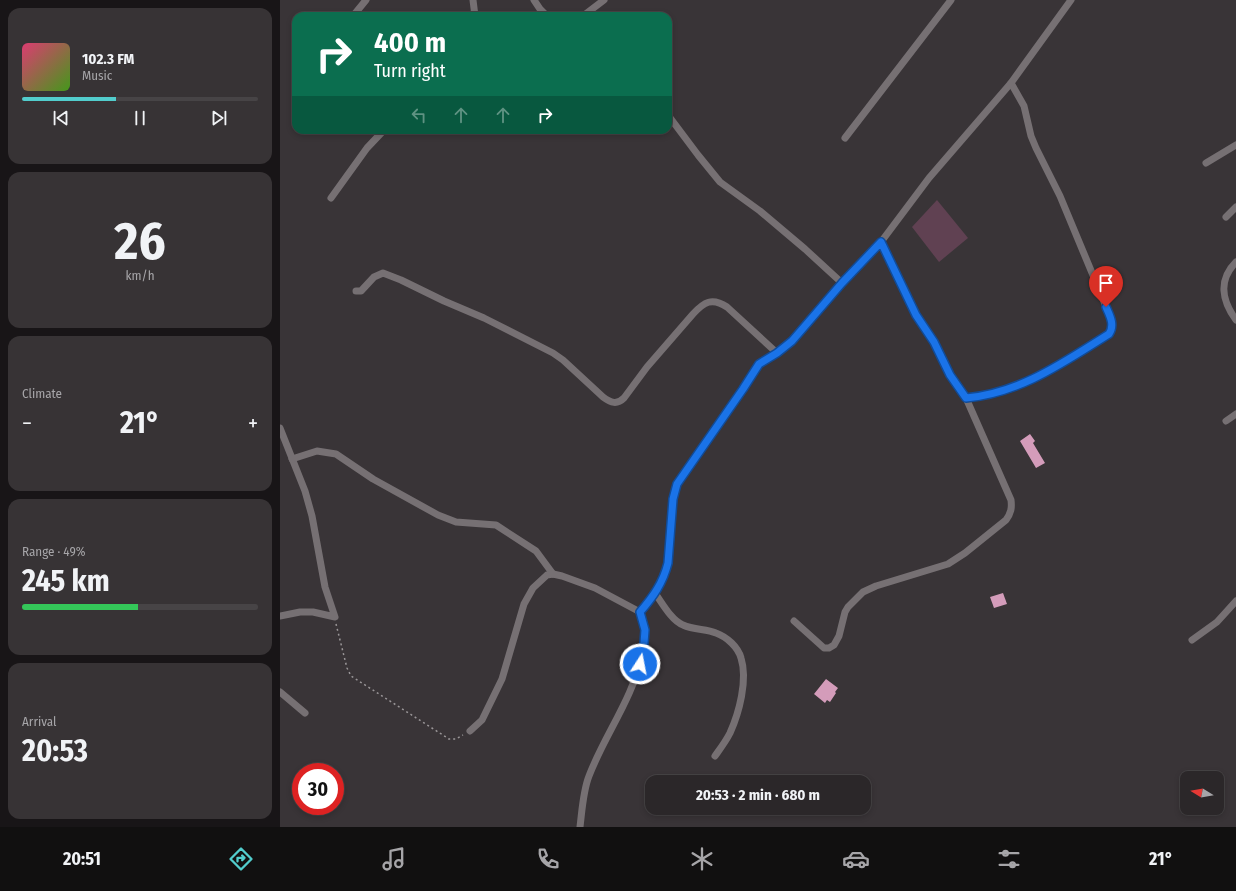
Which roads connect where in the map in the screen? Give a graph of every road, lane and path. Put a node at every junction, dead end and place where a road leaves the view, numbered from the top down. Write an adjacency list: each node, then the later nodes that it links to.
1 (366, 0): 7 (street)
2 (473, 0): 8 (street)
3 (534, 0): 9 (street)
4 (604, 0): 10 (street)
5 (951, 0): 14 (street)
6 (1071, 0): 11 (street)
7 (356, 12)
8 (474, 12)
9 (542, 12)
10 (588, 12)
11 (1011, 83): 20 (street); 26 (street)
12 (672, 120): 22 (street)
13 (380, 134): 17 (street)
14 (845, 138)
15 (1236, 145): 16 (street)
16 (1206, 163)
17 (331, 198)
18 (1236, 207): 19 (street)
19 (1226, 217)
20 (881, 242): 22 (street); 26 (street)
21 (1236, 262): 24 (street)
22 (842, 283): 25 (street)
23 (356, 291): 25 (street)
24 (1236, 320)
25 (777, 353): 32 (street)
26 (966, 398): 37 (street)
27 (1236, 414): 28 (street)
28 (1226, 421)
29 (280, 428): 30 (street)
30 (292, 458): 31 (street); 36 (street)
31 (552, 574): 34 (street); 41 (street)
32 (656, 593): 34 (street); 42 (street)
33 (1236, 601): 38 (street)
34 (640, 612): 43 (street)
35 (280, 616): 36 (street)
36 (335, 617): 41 (path)
37 (794, 621)
38 (1192, 640)
39 (280, 692): 40 (street)
40 (305, 713)
41 (470, 731)
42 (715, 756)
43 (580, 827)

